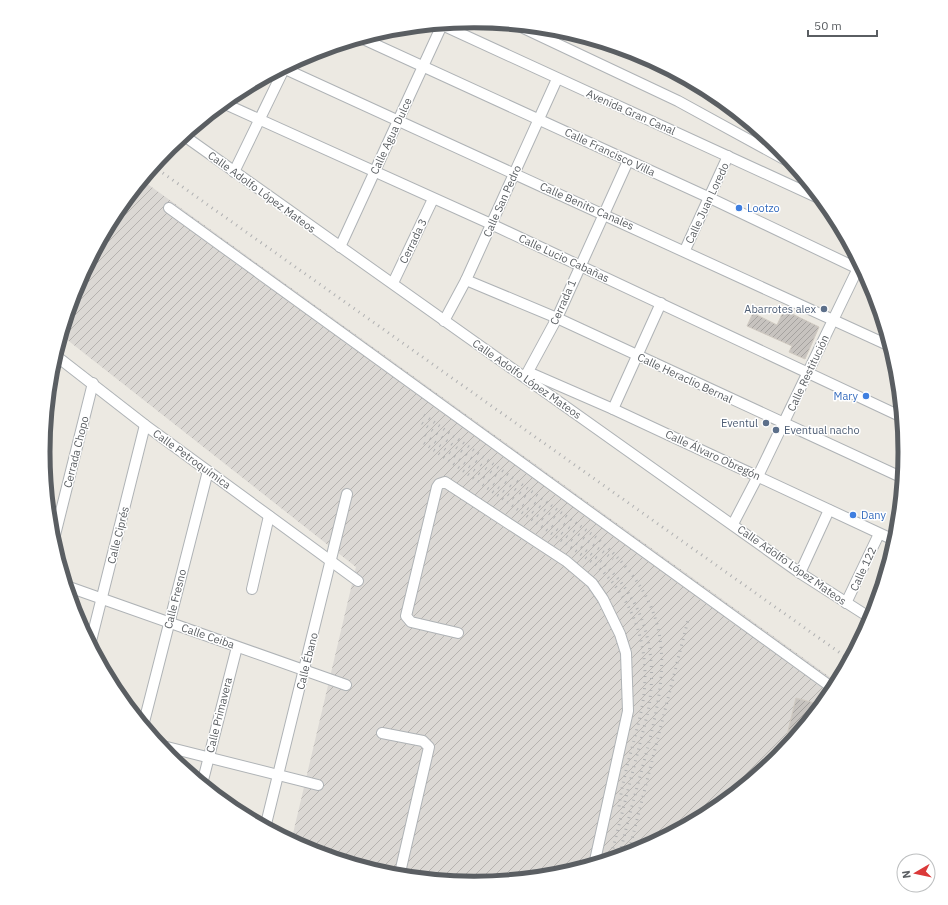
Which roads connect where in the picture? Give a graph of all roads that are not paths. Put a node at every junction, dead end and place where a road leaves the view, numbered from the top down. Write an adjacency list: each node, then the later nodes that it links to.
1 (449, 29): 8 (street, Avenida Gran Canal)
2 (439, 30): 5 (street, Calle Agua Dulce)
3 (533, 33): 14 (street)
4 (368, 41): 5 (street, Calle Francisco Villa)
5 (423, 67): 11 (street, Calle Agua Dulce); 12 (street, Calle Francisco Villa)
6 (290, 70): 11 (street, Calle Benito Canales)
7 (280, 75): 10 (street)
8 (557, 79): 12 (street, Calle San Pedro); 15 (street, Avenida Gran Canal)
9 (230, 106): 10 (street, Calle Lucio Cabañas)
10 (260, 120): 17 (street); 18 (street, Calle Lucio Cabañas)
11 (398, 120): 18 (street, Calle Agua Dulce); 19 (street, Calle Benito Canales)
12 (539, 120): 16 (street, Calle Francisco Villa); 19 (street, Calle San Pedro)
13 (188, 139): 17 (street, Calle Adolfo López Mateos)
14 (777, 155)
15 (728, 156): 20 (street, Avenida Gran Canal); 21 (street, Calle Juan Loredo)
16 (628, 161): 21 (street, Calle Francisco Villa); 24 (street, Cerrada 1)
17 (234, 172): 26 (street, Calle Adolfo López Mateos)
18 (374, 172): 22 (street, Calle Lucio Cabañas); 26 (street, Calle Agua Dulce)
19 (514, 173): 24 (street, Calle Benito Canales); 25 (street, Calle San Pedro)
20 (812, 195)
21 (710, 198): 27 (street, Calle Juan Loredo); 29 (street, Calle Francisco Villa)
22 (433, 199): 25 (street, Calle Lucio Cabañas); 32 (street, Cerrada 3)
23 (168, 208): 71 (street)
24 (605, 214): 27 (street, Calle Benito Canales); 28 (street, Cerrada 1)
25 (491, 224): 28 (street, Calle Lucio Cabañas); 31 (street, Calle San Pedro)
26 (340, 247): 32 (street, Calle Adolfo López Mateos)
27 (685, 250): 35 (street, Calle Benito Canales)
28 (579, 266): 33 (street, Calle Lucio Cabañas); 34 (street, Cerrada 1)
29 (855, 266)
30 (858, 272): 35 (street, Calle Restitución)
31 (466, 280): 34 (street, Calle Heraclio Bernal); 36 (street, Calle San Pedro)
32 (393, 283): 36 (street, Calle Adolfo López Mateos)
33 (661, 304): 38 (street); 40 (street, Calle Lucio Cabañas)
34 (557, 318): 38 (street, Calle Heraclio Bernal); 41 (street, Cerrada 1)
35 (832, 319): 37 (street, Calle Benito Canales); 40 (street, Calle Restitución)
36 (444, 321): 41 (street, Calle Adolfo López Mateos)
37 (884, 343)
38 (638, 356): 43 (street); 45 (street, Calle Heraclio Bernal)
39 (60, 359): 42 (street, Calle Petroquímica)
40 (808, 374): 44 (street, Calle Lucio Cabañas); 45 (street, Calle Restitución)
41 (527, 375): 43 (street, Calle Álvaro Obregón); 53 (street, Calle Adolfo López Mateos)
42 (93, 384): 46 (street, Calle Petroquímica); 54 (street, Cerrada Chopo)
43 (613, 409): 48 (street, Calle Álvaro Obregón)
44 (897, 415)
45 (784, 424): 48 (street, Calle Restitución); 49 (street, Calle Heraclio Bernal)
46 (145, 425): 47 (street, Calle Petroquímica); 62 (street, Calle Ciprés)
47 (208, 471): 52 (street, Calle Petroquímica); 65 (street, Calle Fresno)
48 (758, 476): 51 (street, Calle Álvaro Obregón); 53 (street, Calle Restitución)
49 (898, 476)
50 (347, 494): 57 (street, Calle Ébano)
51 (829, 510): 55 (street, Calle Álvaro Obregón); 58 (street)
52 (269, 516): 57 (street, Calle Petroquímica); 61 (street)
53 (733, 524): 58 (street, Calle Adolfo López Mateos)
54 (57, 528)
55 (879, 534): 56 (street, Calle Álvaro Obregón); 63 (street, Calle 122)
56 (889, 538)
57 (331, 561): 59 (street, Calle Petroquímica); 69 (street, Calle Ébano)
58 (800, 573): 63 (street, Calle Adolfo López Mateos)
59 (358, 581)
60 (72, 588): 62 (street, Calle Ceiba)
61 (252, 588)
62 (102, 599): 65 (street, Calle Ceiba); 67 (street, Calle Ciprés)
63 (846, 604): 64 (street, Calle Adolfo López Mateos)
64 (866, 615)
65 (169, 623): 68 (street, Calle Ceiba); 72 (street, Calle Fresno)
66 (458, 633): 80 (street)
67 (92, 638)
68 (237, 647): 69 (street, Calle Ceiba); 75 (street, Calle Primavera)
69 (304, 670): 70 (street, Calle Ceiba); 76 (street, Calle Ébano)
70 (346, 685)
71 (829, 685)
72 (145, 720)
73 (382, 733): 81 (street)
74 (169, 747): 75 (street)
75 (208, 757): 76 (street); 77 (street, Calle Primavera)
76 (278, 775): 78 (street); 79 (street, Calle Ébano)
77 (203, 779)
78 (318, 785)
79 (266, 822)
80 (595, 859)
81 (401, 870)

